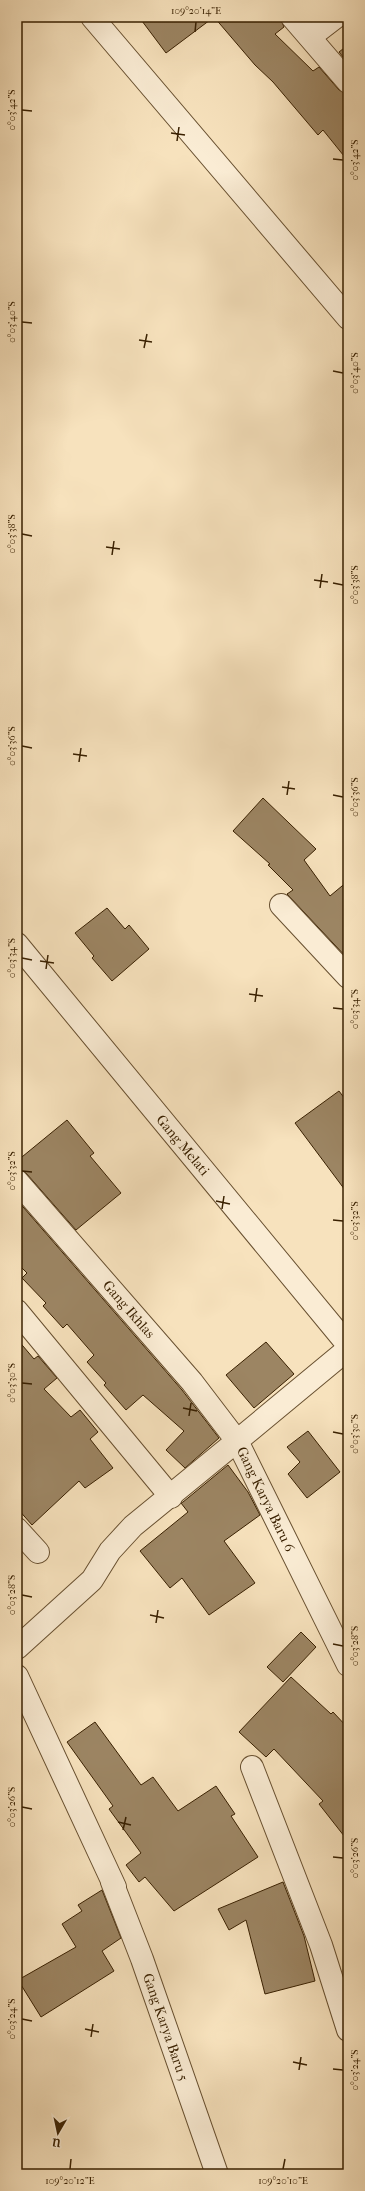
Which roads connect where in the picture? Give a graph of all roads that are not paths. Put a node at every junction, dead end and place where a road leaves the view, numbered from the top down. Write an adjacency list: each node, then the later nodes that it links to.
1 (92, 17): 6 (street)
2 (292, 17): 4 (street)
3 (336, 17): 4 (street)
4 (310, 36): 5 (street)
5 (348, 82)
6 (348, 318)
7 (281, 905): 9 (street)
8 (17, 944): 12 (street, Gang Melati)
9 (348, 976)
10 (17, 1181): 14 (street, Gang Ikhlas)
11 (17, 1311): 15 (street)
12 (348, 1345)
13 (348, 1350): 14 (street, Gang Karya Baru 6)
14 (237, 1441): 15 (street); 19 (street, Gang Karya Baru 6)
15 (168, 1493): 18 (street)
16 (17, 1530): 17 (street)
17 (38, 1552)
18 (17, 1648)
19 (348, 1665)
20 (17, 1676): 23 (street, Gang Karya Baru 5)
21 (252, 1767): 22 (street)
22 (348, 2030)
23 (216, 2174)

